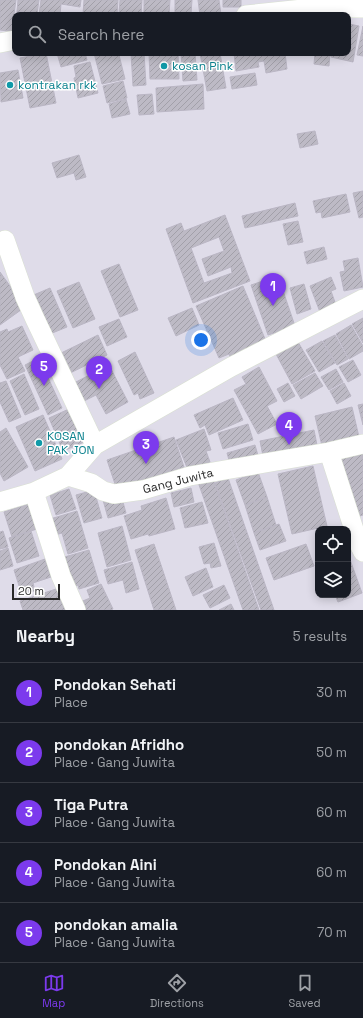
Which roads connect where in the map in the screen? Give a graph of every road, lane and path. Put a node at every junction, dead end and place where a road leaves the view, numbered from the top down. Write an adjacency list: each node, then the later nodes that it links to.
1 (363, 8): 2 (street)
2 (274, 12)
3 (12, 41): 4 (street)
4 (0, 43)
5 (5, 240): 8 (street)
6 (363, 299): 8 (street)
7 (363, 444): 9 (street, Gang Juwita)
8 (96, 445): 10 (street)
9 (329, 452): 10 (street, Gang Juwita); 13 (street)
10 (68, 476): 11 (street)
11 (34, 492): 12 (street); 14 (street)
12 (0, 502)
13 (363, 552)
14 (76, 610)

